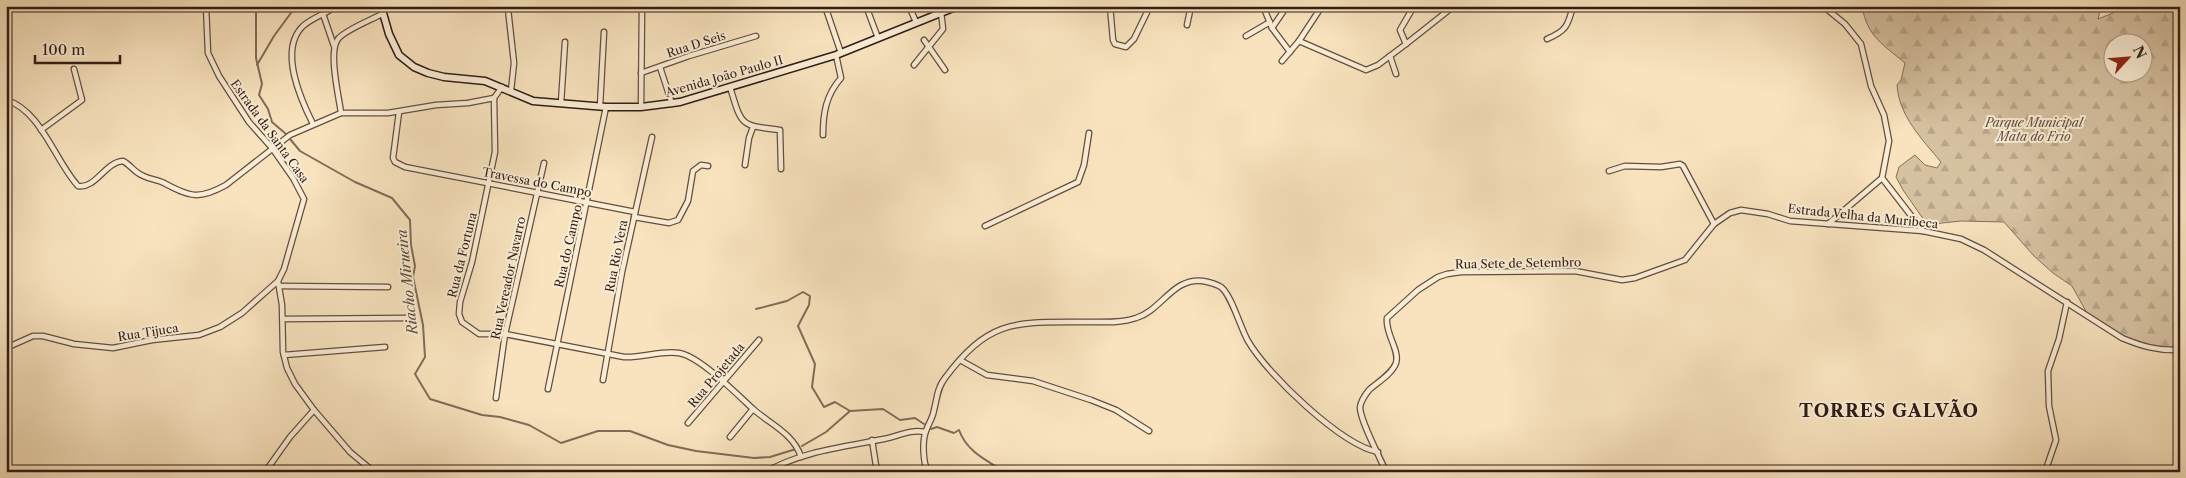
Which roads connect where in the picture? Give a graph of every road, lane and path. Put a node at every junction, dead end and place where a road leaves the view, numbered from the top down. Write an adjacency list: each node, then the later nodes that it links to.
1 (206, 6): 65 (street, Estrada da Santa Casa)
2 (336, 6): 21 (street)
3 (381, 6): 22 (main road, Avenida João Paulo II)
4 (642, 6): 46 (street)
5 (825, 6): 39 (street)
6 (866, 6): 30 (street)
7 (909, 6): 23 (street)
8 (1110, 6): 9 (street)
9 (1150, 6)
10 (1191, 6): 25 (street)
11 (1263, 6): 24 (street)
12 (1287, 6): 26 (street)
13 (1322, 6): 33 (street)
14 (1414, 6): 35 (street)
15 (1454, 6): 35 (street)
16 (1573, 6): 31 (street)
17 (1823, 6): 71 (street)
18 (954, 7): 20 (main road, Avenida João Paulo II)
19 (508, 10): 50 (street)
20 (942, 12): 23 (main road, Avenida João Paulo II); 37 (street)
21 (323, 14): 36 (street); 59 (street)
22 (382, 14): 36 (street); 49 (main road, Avenida João Paulo II)
23 (916, 22): 30 (main road, Avenida João Paulo II)
24 (1270, 22): 26 (street); 29 (street)
25 (1187, 25)
26 (1272, 28): 38 (street)
27 (604, 32): 55 (street, Rua do Campo)
28 (756, 36): 43 (street, Rua D Seis)
29 (1246, 36)
30 (878, 38): 39 (main road, Avenida João Paulo II)
31 (1547, 39)
32 (924, 40): 37 (street)
33 (1299, 41): 38 (street); 40 (street)
34 (565, 42): 53 (street)
35 (1406, 44): 40 (street)
36 (334, 46): 58 (street)
37 (928, 47): 42 (street); 45 (street)
38 (1290, 52): 41 (street)
39 (838, 54): 48 (main road, Avenida João Paulo II); 63 (street)
40 (1390, 56): 47 (street)
41 (1282, 61)
42 (914, 65)
43 (660, 67): 46 (street, Rua D Seis); 54 (street)
44 (74, 69): 61 (street)
45 (945, 70)
46 (642, 73): 56 (street)
47 (1396, 74)
48 (730, 87): 54 (main road, Avenida João Paulo II); 60 (street)
49 (502, 88): 50 (main road, Avenida João Paulo II); 51 (street)
50 (511, 91): 53 (main road, Avenida João Paulo II)
51 (494, 98): 57 (street); 72 (street, Rua da Fortuna)
52 (6, 100): 61 (street)
53 (561, 103): 55 (main road, Avenida João Paulo II)
54 (672, 104): 56 (main road, Avenida João Paulo II)
55 (603, 106): 56 (main road, Avenida João Paulo II); 74 (street, Rua do Campo)
56 (641, 107)
57 (399, 112): 58 (street); 72 (street, Travessa do Campo)
58 (341, 113): 59 (street)
59 (313, 124): 65 (street)
60 (753, 127): 67 (street); 69 (street)
61 (41, 130): 65 (street)
62 (1089, 134): 78 (street)
63 (824, 135)
64 (652, 137): 75 (street, Rua Rio Vera)
65 (272, 148): 81 (street, Estrada da Santa Casa)
66 (544, 163): 73 (street, Rua Vereador Navarro)
67 (745, 165)
68 (708, 166): 75 (street, Travessa do Campo)
69 (782, 169)
70 (1609, 171): 76 (street)
71 (1882, 178): 77 (street); 79 (street)
72 (489, 184): 73 (street, Travessa do Campo); 86 (street, Rua da Fortuna)
73 (538, 193): 74 (street, Travessa do Campo); 86 (street, Rua Vereador Navarro)
74 (588, 202): 75 (street, Travessa do Campo); 88 (street, Rua do Campo)
75 (634, 215): 93 (street, Rua Rio Vera)
76 (1714, 224): 77 (street, Estrada Velha da Muribeca); 80 (street, Estrada Velha da Muribeca)
77 (1828, 224): 79 (street, Estrada Velha da Muribeca)
78 (985, 226)
79 (1923, 231): 83 (street, Estrada Velha da Muribeca)
80 (1685, 260): 106 (street, Rua Sete de Setembro)
81 (279, 283): 82 (street); 84 (street, Estrada da Santa Casa); 90 (street, Rua Tijuca)
82 (388, 287)
83 (2067, 302): 91 (street, Estrada Velha da Muribeca); 116 (street)
84 (283, 318): 85 (street); 92 (street, Estrada da Santa Casa)
85 (408, 318)
86 (505, 334): 88 (street, Rua da Fortuna); 98 (street, Rua Vereador Navarro)
87 (759, 340): 96 (street, Rua Projetada)
88 (556, 344): 93 (street, Rua da Fortuna); 97 (street, Rua do Campo)
89 (385, 347): 92 (street)
90 (6, 348)
91 (2180, 350)
92 (284, 354): 100 (street, Estrada da Santa Casa)
93 (606, 354): 95 (street, Rua Rio Vera); 96 (street, Rua da Fortuna)
94 (960, 360): 102 (street); 103 (street); 106 (street)
95 (602, 380)
96 (722, 382): 99 (street); 101 (street, Rua Projetada)
97 (548, 389)
98 (496, 398)
99 (753, 409): 104 (street); 107 (street)
100 (314, 410): 109 (street); 110 (street, Estrada da Santa Casa)
101 (688, 423)
102 (1149, 431)
103 (925, 432): 105 (street); 113 (street)
104 (730, 437)
105 (872, 440): 107 (street); 112 (street)
106 (1378, 452): 108 (street, Rua Sete de Setembro)
107 (801, 456): 111 (street)
108 (1383, 464): 114 (street); 115 (street, Rua Sete de Setembro)
109 (265, 472)
110 (374, 472)
111 (766, 472)
112 (877, 472)
113 (928, 472)
114 (1381, 472)
115 (1386, 472)
116 (2045, 472)

